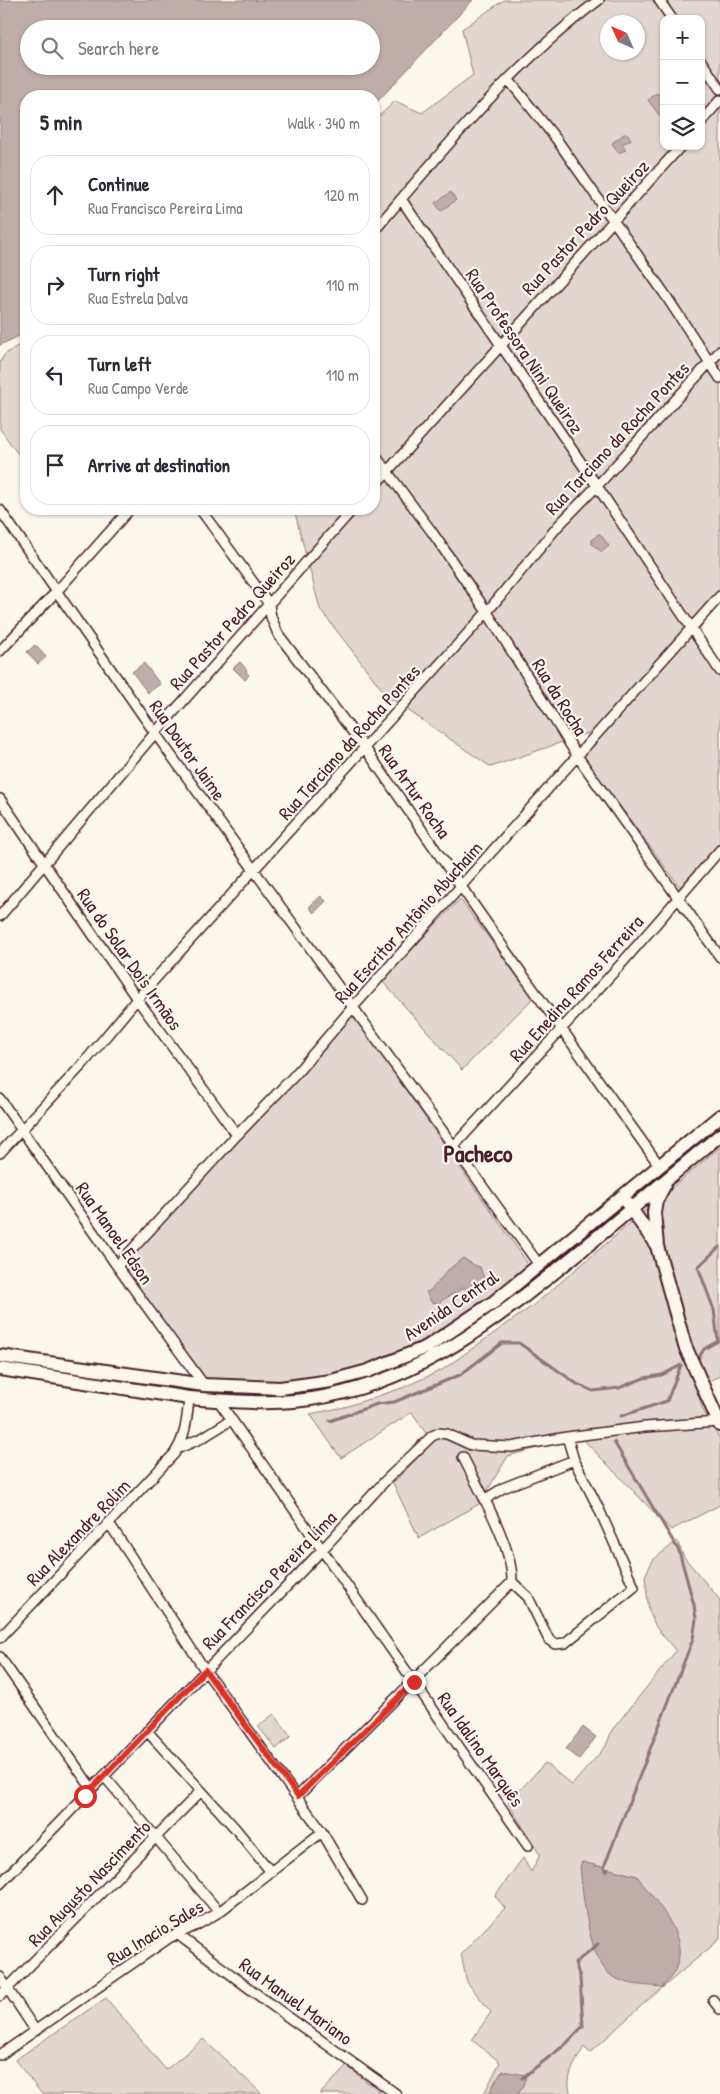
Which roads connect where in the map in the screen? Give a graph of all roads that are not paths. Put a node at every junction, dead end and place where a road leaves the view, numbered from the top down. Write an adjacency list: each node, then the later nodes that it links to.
1 (599, 0): 5 (street)
2 (659, 0): 3 (street)
3 (669, 15)
4 (705, 67): 6 (street)
5 (508, 79): 10 (street); 11 (street)
6 (720, 88)
7 (720, 100): 8 (street)
8 (705, 117)
9 (677, 150): 11 (street, Rua Pastor Pedro Queiroz)
10 (401, 199): 12 (street); 13 (street, Rua Professora Nini Queiroz)
11 (612, 220): 13 (street, Rua Pastor Pedro Queiroz); 15 (street)
12 (380, 224)
13 (501, 344): 18 (street, Rua Pastor Pedro Queiroz); 20 (street, Rua Professora Nini Queiroz)
14 (720, 351): 15 (street, Rua Tarciano da Rocha Pontes)
15 (709, 363): 16 (street); 20 (street, Rua Tarciano da Rocha Pontes)
16 (720, 378)
17 (380, 463): 18 (street, Rua da Rocha)
18 (386, 472): 19 (street, Rua Pastor Pedro Queiroz); 28 (street, Rua da Rocha)
19 (380, 479)
20 (597, 486): 28 (street, Rua Tarciano da Rocha Pontes); 29 (street, Rua Professora Nini Queiroz)
21 (0, 510): 25 (street, Rua Doutor Jaime)
22 (125, 515): 25 (street)
23 (204, 515): 27 (street, Rua Artur Rocha)
24 (349, 515): 27 (street, Rua Pastor Pedro Queiroz)
25 (57, 591): 30 (street); 32 (street, Rua Doutor Jaime)
26 (720, 596): 29 (street, Rua Escritor Antônio Abuchaim)
27 (269, 604): 32 (street, Rua Pastor Pedro Queiroz); 33 (street, Rua Artur Rocha)
28 (487, 612): 33 (street, Rua Tarciano da Rocha Pontes); 34 (street, Rua da Rocha)
29 (691, 628): 31 (street, Rua Professora Nini Queiroz); 34 (street, Rua Escritor Antônio Abuchaim)
30 (0, 651)
31 (720, 671)
32 (155, 733): 37 (street, Rua Pastor Pedro Queiroz); 38 (street, Rua Doutor Jaime)
33 (365, 748): 38 (street, Rua Tarciano da Rocha Pontes); 39 (street, Rua Artur Rocha)
34 (578, 757): 39 (street, Rua Escritor Antônio Abuchaim); 40 (street, Rua da Rocha)
35 (0, 799): 37 (street, Rua do Solar Dois Irmãos)
36 (720, 850): 40 (street, Rua Enedina Ramos Ferreira)
37 (44, 863): 41 (street, Rua Pastor Pedro Queiroz); 43 (street, Rua do Solar Dois Irmãos)
38 (254, 871): 43 (street, Rua Tarciano da Rocha Pontes); 44 (street, Rua Doutor Jaime)
39 (461, 888): 44 (street, Rua Escritor Antônio Abuchaim); 45 (street, Rua Artur Rocha)
40 (679, 897): 42 (street, Rua da Rocha); 45 (street, Rua Enedina Ramos Ferreira)
41 (0, 916)
42 (720, 957)
43 (137, 999): 48 (street, Rua Tarciano da Rocha Pontes); 49 (street, Rua do Solar Dois Irmãos)
44 (354, 1006): 49 (street, Rua Escritor Antônio Abuchaim); 51 (street, Rua Doutor Jaime)
45 (560, 1029): 51 (street, Rua Enedina Ramos Ferreira); 53 (street, Rua Artur Rocha)
46 (0, 1099): 48 (street, Rua Manoel Edson)
47 (720, 1116): 53 (main road, Avenida Central)
48 (22, 1130): 52 (street, Rua Tarciano da Rocha Pontes); 60 (street, Rua Manoel Edson)
49 (237, 1135): 60 (street, Rua Escritor Antônio Abuchaim)
50 (720, 1136): 54 (main road, Avenida Central)
51 (454, 1146): 61 (street, Rua Doutor Jaime)
52 (0, 1153)
53 (659, 1165): 55 (main road, Avenida Central)
54 (666, 1180): 56 (main road, Avenida Central); 59 (main road)
55 (622, 1196): 56 (main road); 61 (main road, Avenida Central)
56 (631, 1210): 57 (main road, Avenida Central); 58 (main road)
57 (617, 1221): 58 (main road); 66 (main road, Avenida Central)
58 (646, 1232): 59 (main road)
59 (657, 1246): 68 (main road)
60 (117, 1266): 64 (street, Rua Manoel Edson)
61 (540, 1266): 64 (main road, Avenida Central)
62 (0, 1356): 64 (main road, Avenida Central)
63 (0, 1369): 65 (main road, Avenida Central)
64 (204, 1385)
65 (189, 1398): 66 (main road, Avenida Central); 70 (street, Rua Alexandre Rolim)
66 (218, 1400): 67 (street, Rua Idalino Marquês)
67 (231, 1420): 70 (street, Rua Alexandre Rolim); 75 (street, Rua Idalino Marquês)
68 (719, 1424): 69 (street)
69 (567, 1437): 72 (street); 75 (street, Rua Francisco Pereira Lima)
70 (179, 1448): 74 (street, Rua Alexandre Rolim)
71 (463, 1457): 73 (street)
72 (574, 1460): 73 (street); 76 (street)
73 (484, 1500): 76 (street)
74 (109, 1523): 77 (street, Rua Alexandre Rolim); 79 (street)
75 (321, 1551): 79 (street, Rua Francisco Pereira Lima); 80 (street, Rua Idalino Marquês)
76 (512, 1582): 80 (street)
77 (0, 1638)
78 (0, 1657): 83 (street)
79 (205, 1670): 81 (street, Rua Francisco Pereira Lima); 85 (street)
80 (414, 1682): 85 (street); 88 (street, Rua Idalino Marquês)
81 (147, 1731): 82 (street, Rua Francisco Pereira Lima); 84 (street)
82 (104, 1776): 83 (street, Rua Francisco Pereira Lima); 87 (street)
83 (92, 1789): 90 (street, Rua Francisco Pereira Lima)
84 (201, 1791): 87 (street, Rua Augusto Nascimento); 89 (street)
85 (298, 1796): 86 (street)
86 (322, 1832): 89 (street, Rua Inacio Sales); 91 (street)
87 (157, 1838): 92 (street); 95 (street, Rua Augusto Nascimento)
88 (528, 1846)
89 (272, 1872): 92 (street, Rua Inacio Sales)
90 (0, 1884)
91 (362, 1900)
92 (219, 1912): 93 (street, Rua Inacio Sales)
93 (177, 1934): 99 (street, Rua Inacio Sales); 101 (street, Rua Manuel Mariano)
94 (0, 1977): 95 (street)
95 (8, 1989): 96 (street, Rua Augusto Nascimento); 99 (street)
96 (0, 1996)
97 (713, 2000): 98 (street)
98 (720, 2010)
99 (34, 2030): 100 (street, Rua Inacio Sales)
100 (0, 2055)
101 (396, 2094)

